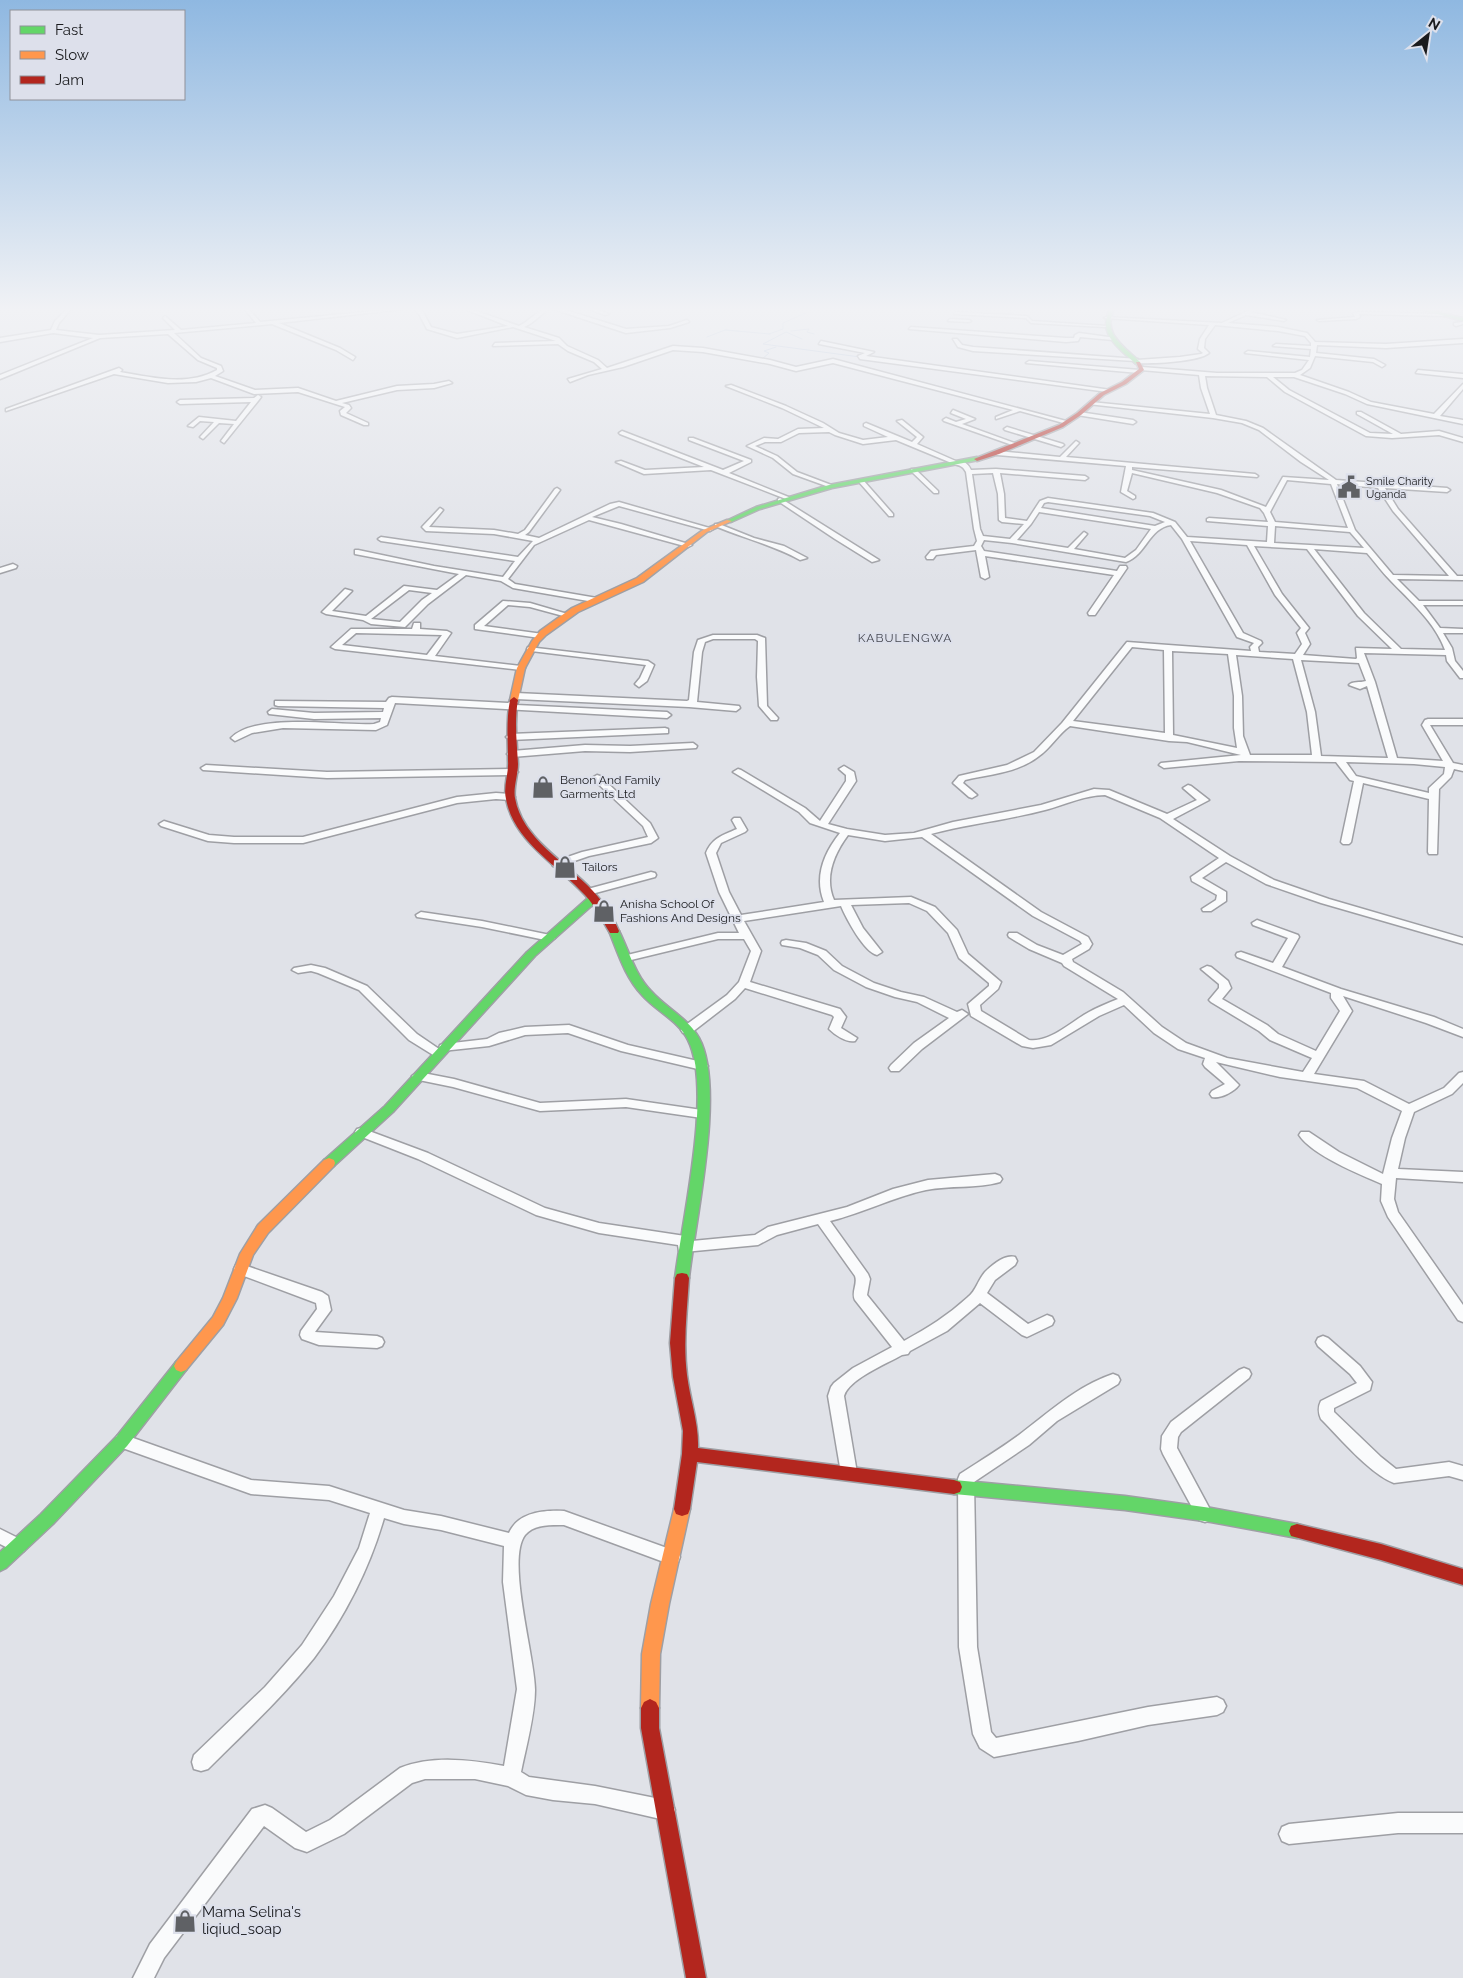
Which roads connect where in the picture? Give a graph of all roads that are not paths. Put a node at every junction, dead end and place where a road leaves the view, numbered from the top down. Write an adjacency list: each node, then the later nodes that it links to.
1 (38, 399): 15 (street)
2 (329, 399): 13 (street)
3 (349, 399): 13 (street)
4 (764, 399): 36 (street)
5 (978, 399): 16 (street)
6 (1097, 399): 14 (street)
7 (1210, 399): 21 (street)
8 (1301, 399): 39 (street)
9 (1361, 399): 20 (street)
10 (1451, 399): 22 (street)
11 (256, 400): 12 (street); 30 (street)
12 (180, 402)
13 (338, 402): 31 (street)
14 (1091, 404): 19 (street); 21 (street)
15 (8, 410)
16 (1018, 410): 23 (street); 27 (street)
17 (953, 412): 32 (street)
18 (1359, 413): 39 (street)
19 (1079, 414): 27 (street); 28 (street)
20 (1423, 414): 22 (street); 37 (street)
21 (1213, 416): 62 (street)
22 (1436, 416): 29 (street)
23 (998, 418)
24 (946, 420): 32 (street)
25 (218, 421): 30 (street); 34 (street); 40 (street)
26 (900, 421): 47 (street)
27 (1067, 422): 42 (street)
28 (1133, 422)
29 (1463, 422)
30 (238, 423): 45 (street)
31 (366, 424)
32 (955, 424): 48 (street)
33 (866, 425): 41 (street)
34 (191, 426)
35 (1007, 429): 42 (street)
36 (828, 430): 41 (street); 63 (street)
37 (1448, 432): 39 (street); 44 (street)
38 (622, 433): 55 (street)
39 (1399, 435)
40 (203, 437)
41 (894, 438): 47 (street)
42 (1032, 438): 48 (street); 49 (street)
43 (690, 439): 58 (street)
44 (1463, 440)
45 (224, 441)
46 (1076, 443): 51 (street)
47 (913, 444): 53 (street)
48 (1017, 445): 50 (street)
49 (1061, 445)
50 (997, 453): 51 (street); 53 (street)
51 (1061, 458): 54 (street)
52 (618, 462): 55 (street)
53 (962, 466): 56 (street); 57 (street); 84 (street)
54 (1129, 468): 59 (street); 68 (street); 72 (street)
55 (712, 469): 58 (street)
56 (913, 470): 61 (street); 67 (street)
57 (996, 472): 60 (street); 76 (street)
58 (723, 473): 69 (street)
59 (1255, 476)
60 (1085, 478)
61 (861, 481): 63 (street); 73 (street)
62 (1332, 481): 64 (street); 72 (street); 81 (street)
63 (831, 486): 69 (street)
64 (1380, 486): 66 (street); 108 (street)
65 (557, 490): 83 (street)
66 (1447, 490)
67 (936, 492)
68 (1133, 498)
69 (784, 499): 79 (street); 101 (street)
70 (440, 510): 83 (street)
71 (1039, 510): 76 (street); 77 (street); 80 (street)
72 (1267, 512): 78 (street)
73 (891, 515)
74 (588, 518): 79 (street); 87 (street); 90 (street)
75 (1209, 520): 78 (street)
76 (1029, 523): 88 (street)
77 (1173, 523): 80 (street); 86 (street)
78 (1272, 524): 81 (street); 91 (street)
79 (714, 527): 90 (street); 98 (street)
80 (1155, 528): 99 (street)
81 (1352, 530): 95 (street)
82 (1084, 534): 94 (street)
83 (520, 536): 87 (street)
84 (982, 538): 88 (street); 93 (street)
85 (381, 539): 100 (street)
86 (1185, 539): 89 (street); 128 (street)
87 (539, 540): 100 (street)
88 (1012, 541): 94 (street)
89 (1249, 543): 91 (street); 130 (street)
90 (688, 544): 112 (street)
91 (1270, 544): 92 (street)
92 (1309, 547): 95 (street); 125 (street)
93 (979, 550): 97 (street); 105 (street); 106 (street)
94 (1069, 551): 99 (street)
95 (1371, 551): 107 (street)
96 (358, 552): 104 (street)
97 (930, 557)
98 (804, 558)
99 (1130, 559): 105 (street)
100 (521, 560): 109 (street)
101 (875, 560)
102 (13, 566): 103 (street)
103 (0, 570)
104 (466, 572): 109 (street); 111 (street)
105 (1119, 574): 115 (street)
106 (985, 577)
107 (1391, 577): 108 (street); 113 (street)
108 (1459, 578)
109 (504, 579): 112 (street)
110 (348, 591): 117 (street)
111 (438, 592): 117 (street); 118 (street)
112 (594, 600): 116 (street)
113 (1416, 603): 114 (street); 119 (street)
114 (1463, 603)
115 (1092, 613)
116 (567, 615): 122 (street); 122 (street)
117 (366, 618): 118 (street)
118 (402, 624): 121 (street)
119 (1438, 630): 120 (street); 127 (street)
120 (1463, 630)
121 (416, 631): 129 (street); 129 (street)
122 (540, 636): 124 (street)
123 (1172, 648): 126 (street); 147 (street); 151 (street)
124 (530, 649): 132 (street); 135 (street)
125 (1398, 650): 127 (street); 131 (street)
126 (1232, 653): 128 (street); 154 (street)
127 (1448, 653): 133 (street)
128 (1256, 655): 130 (street)
129 (430, 657): 132 (street)
130 (1297, 658): 131 (street); 155 (street)
131 (1362, 660): 134 (street)
132 (521, 668): 138 (street)
133 (1463, 676)
134 (1370, 682): 136 (street); 157 (street)
135 (639, 684)
136 (1353, 685)
137 (278, 702): 140 (street)
138 (514, 702): 139 (street); 140 (street); 144 (street); 149 (street)
139 (689, 704): 141 (street); 145 (street)
140 (389, 705): 143 (street)
141 (736, 708)
142 (272, 712): 143 (street)
143 (386, 715): 150 (street)
144 (667, 715)
145 (774, 718)
146 (1463, 722): 159 (street)
147 (1066, 724): 151 (street); 168 (street)
148 (665, 731): 149 (street)
149 (510, 737): 153 (street)
150 (235, 738)
151 (1168, 738): 154 (street)
152 (692, 746): 153 (street)
153 (512, 754): 163 (street)
154 (1245, 755): 155 (street); 158 (street)
155 (1317, 758): 156 (street)
156 (1339, 759): 157 (street); 166 (street)
157 (1393, 761): 159 (street)
158 (1164, 765)
159 (1450, 765): 161 (street); 170 (street)
160 (206, 768): 163 (street)
161 (1463, 768)
162 (844, 769): 174 (street)
163 (513, 772): 169 (street)
164 (738, 772): 174 (street)
165 (598, 778): 180 (street)
166 (1360, 780): 170 (street); 177 (street)
167 (1188, 788): 171 (street)
168 (972, 795)
169 (510, 796): 173 (street); 180 (street)
170 (1434, 797): 178 (street)
171 (1167, 818): 176 (street); 179 (street)
172 (737, 820): 187 (street)
173 (164, 824)
174 (822, 825): 175 (street)
175 (846, 832): 176 (street); 184 (street)
176 (924, 834): 197 (street)
177 (1346, 842)
178 (1433, 852)
179 (1226, 858): 185 (street); 192 (street)
180 (557, 864): 182 (street)
181 (651, 875): 182 (street)
182 (591, 896): 191 (street); 196 (street)
183 (845, 902): 184 (street); 194 (street); 204 (street)
184 (830, 904): 187 (street)
185 (1207, 909)
186 (421, 915): 191 (street)
187 (737, 919): 190 (street)
188 (1257, 924): 198 (street)
189 (1013, 935): 197 (street)
190 (747, 936): 196 (street); 201 (street)
191 (550, 938): 209 (street)
192 (1463, 941)
193 (786, 943): 205 (street)
194 (877, 952)
195 (1241, 955): 198 (street)
196 (627, 958): 206 (street)
197 (1066, 960): 203 (street)
198 (1276, 968): 202 (street)
199 (1207, 969): 210 (street)
200 (298, 970): 209 (street)
201 (743, 984): 206 (street); 208 (street)
202 (1337, 991): 207 (street); 210 (street)
203 (1126, 1000): 204 (street); 211 (street)
204 (973, 1010): 205 (street)
205 (957, 1017): 213 (street)
206 (687, 1030): 212 (street)
207 (1463, 1033)
208 (851, 1038)
209 (441, 1051): 212 (street); 214 (street)
210 (1320, 1057): 215 (street)
211 (1211, 1058): 215 (street); 217 (street)
212 (702, 1066): 219 (street)
213 (895, 1068)
214 (418, 1076): 219 (street); 220 (street)
215 (1307, 1076): 218 (street)
216 (1461, 1081): 218 (street)
217 (1216, 1094)
218 (1409, 1109): 222 (street)
219 (702, 1114): 226 (street)
220 (361, 1132): 226 (street); 228 (street)
221 (1305, 1135): 222 (street)
222 (1390, 1177): 223 (street); 230 (street)
223 (1463, 1177)
224 (994, 1179): 225 (street)
225 (822, 1220): 226 (street); 234 (street)
226 (685, 1244): 238 (street)
227 (1010, 1261): 229 (street)
228 (241, 1269): 232 (street); 237 (street)
229 (978, 1294): 231 (street); 234 (street)
230 (1463, 1316)
231 (1047, 1321)
232 (377, 1342)
233 (1323, 1342): 240 (street)
234 (903, 1350): 239 (street)
235 (1244, 1374): 243 (street)
236 (1113, 1380): 241 (street)
237 (122, 1441): 242 (street); 246 (street)
238 (690, 1454): 239 (street); 247 (street)
239 (849, 1473): 241 (street)
240 (1463, 1474)
241 (964, 1488): 243 (street); 250 (street)
242 (378, 1509): 245 (street); 251 (street)
243 (1205, 1515): 249 (street)
244 (0, 1536): 246 (street)
245 (514, 1541): 247 (street); 252 (street)
246 (18, 1546): 248 (street)
247 (672, 1557): 253 (street)
248 (0, 1563)
249 (1463, 1577)
250 (1217, 1706)
251 (201, 1762)
252 (511, 1777): 253 (street); 256 (street)
253 (665, 1810): 257 (street)
254 (1463, 1823): 255 (street)
255 (1289, 1834)
256 (143, 1978)
257 (696, 1978)

